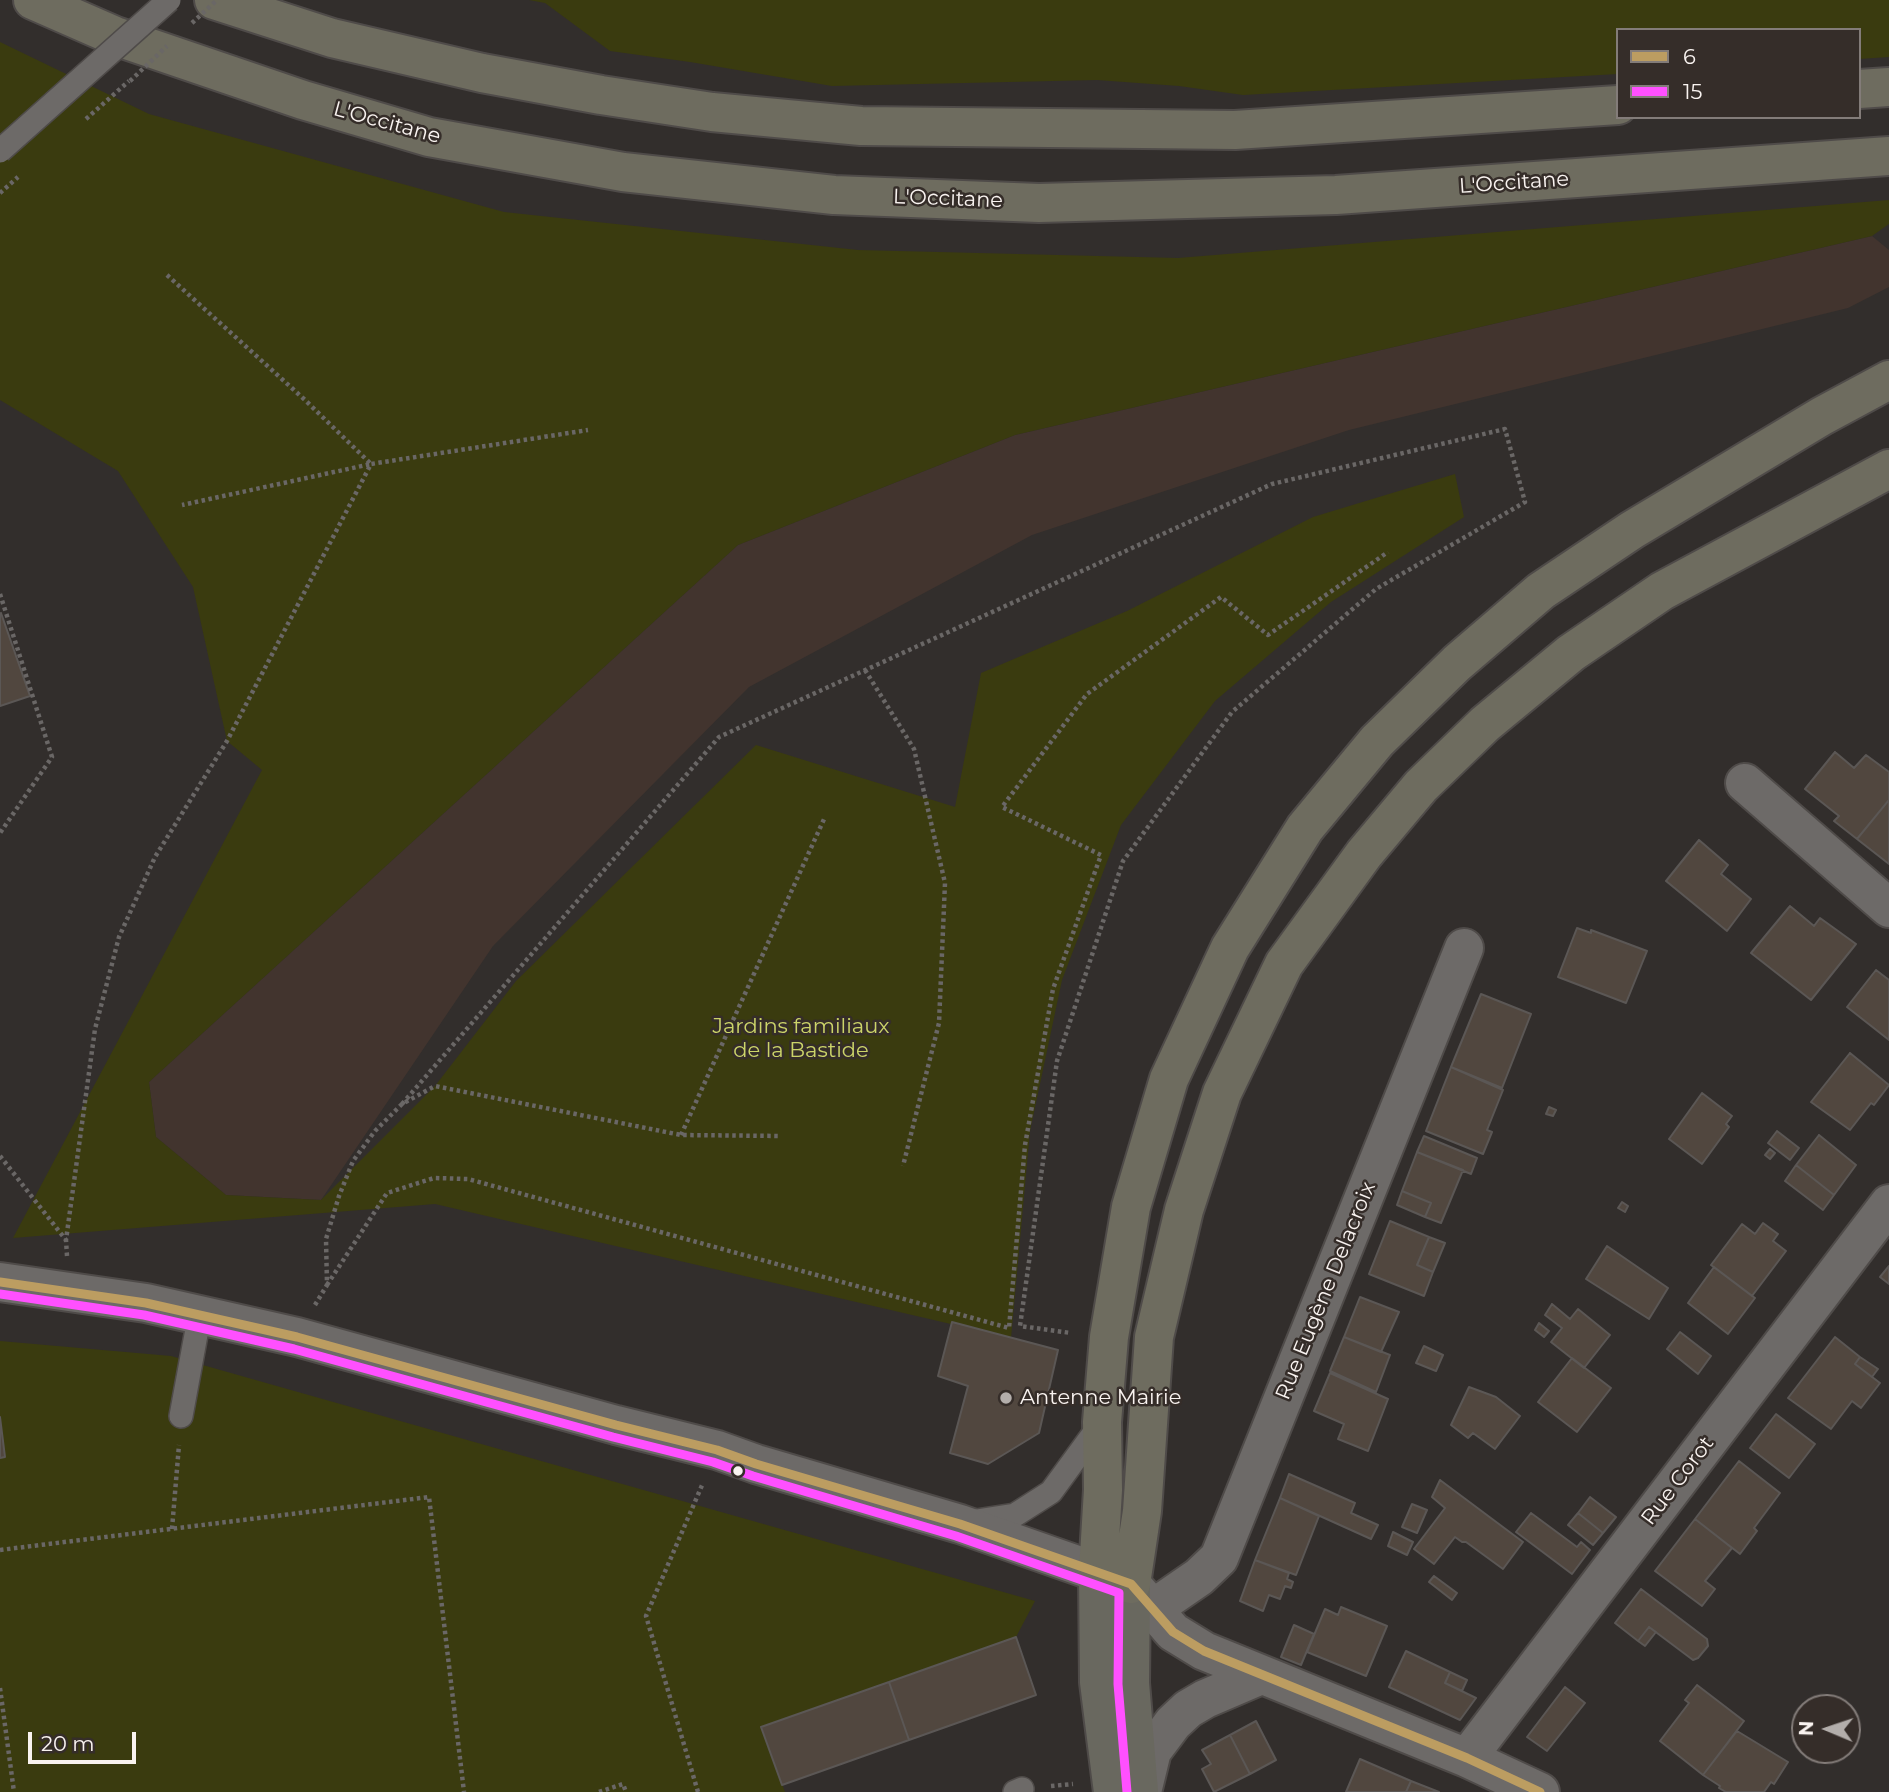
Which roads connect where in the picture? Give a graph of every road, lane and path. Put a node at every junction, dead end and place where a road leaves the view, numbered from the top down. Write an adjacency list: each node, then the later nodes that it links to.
1 (33, 0): 8 (highway, L'Occitane)
2 (169, 0): 7 (lane, bridge)
3 (214, 0): 6 (highway)
4 (1889, 87): 5 (highway)
5 (1861, 89)
6 (1616, 104)
7 (0, 152)
8 (1889, 156)
9 (167, 275): 12 (path)
10 (1889, 380): 35 (highway)
11 (587, 430): 12 (path)
12 (371, 464): 14 (path); 29 (path)
13 (1889, 469): 42 (highway)
14 (182, 505)
15 (1388, 552): 31 (path)
16 (0, 594): 20 (path)
17 (865, 670): 23 (path); 27 (path); 35 (path)
18 (1745, 783): 21 (street)
19 (825, 817): 24 (path)
20 (0, 833)
21 (1889, 908)
22 (1464, 948): 42 (street, Rue Eugène Delacroix)
23 (402, 1104): 24 (path); 31 (path)
24 (681, 1135): 25 (path)
25 (780, 1136)
26 (0, 1156): 29 (path)
27 (903, 1166)
28 (1889, 1204): 45 (street, Rue Corot)
29 (66, 1240): 32 (path)
30 (0, 1282): 32 (street)
31 (327, 1285): 34 (path)
32 (69, 1292): 33 (street)
33 (200, 1313): 34 (street); 36 (lane)
34 (297, 1337): 38 (street)
35 (1109, 1338): 37 (highway)
36 (181, 1416): 40 (path)
37 (1102, 1422): 39 (lane); 42 (highway)
38 (717, 1450): 39 (street); 50 (path)
39 (960, 1524): 42 (street)
40 (173, 1529): 41 (path); 47 (path)
41 (0, 1550)
42 (1128, 1588): 43 (street); 51 (main road); 52 (main road)
43 (1261, 1675): 45 (street); 52 (street)
44 (0, 1688): 46 (path)
45 (1467, 1758): 53 (street)
46 (14, 1792)
47 (464, 1792)
48 (599, 1792): 49 (path)
49 (626, 1792)
50 (698, 1792)
51 (1113, 1792)
52 (1140, 1792)
53 (1540, 1792)

